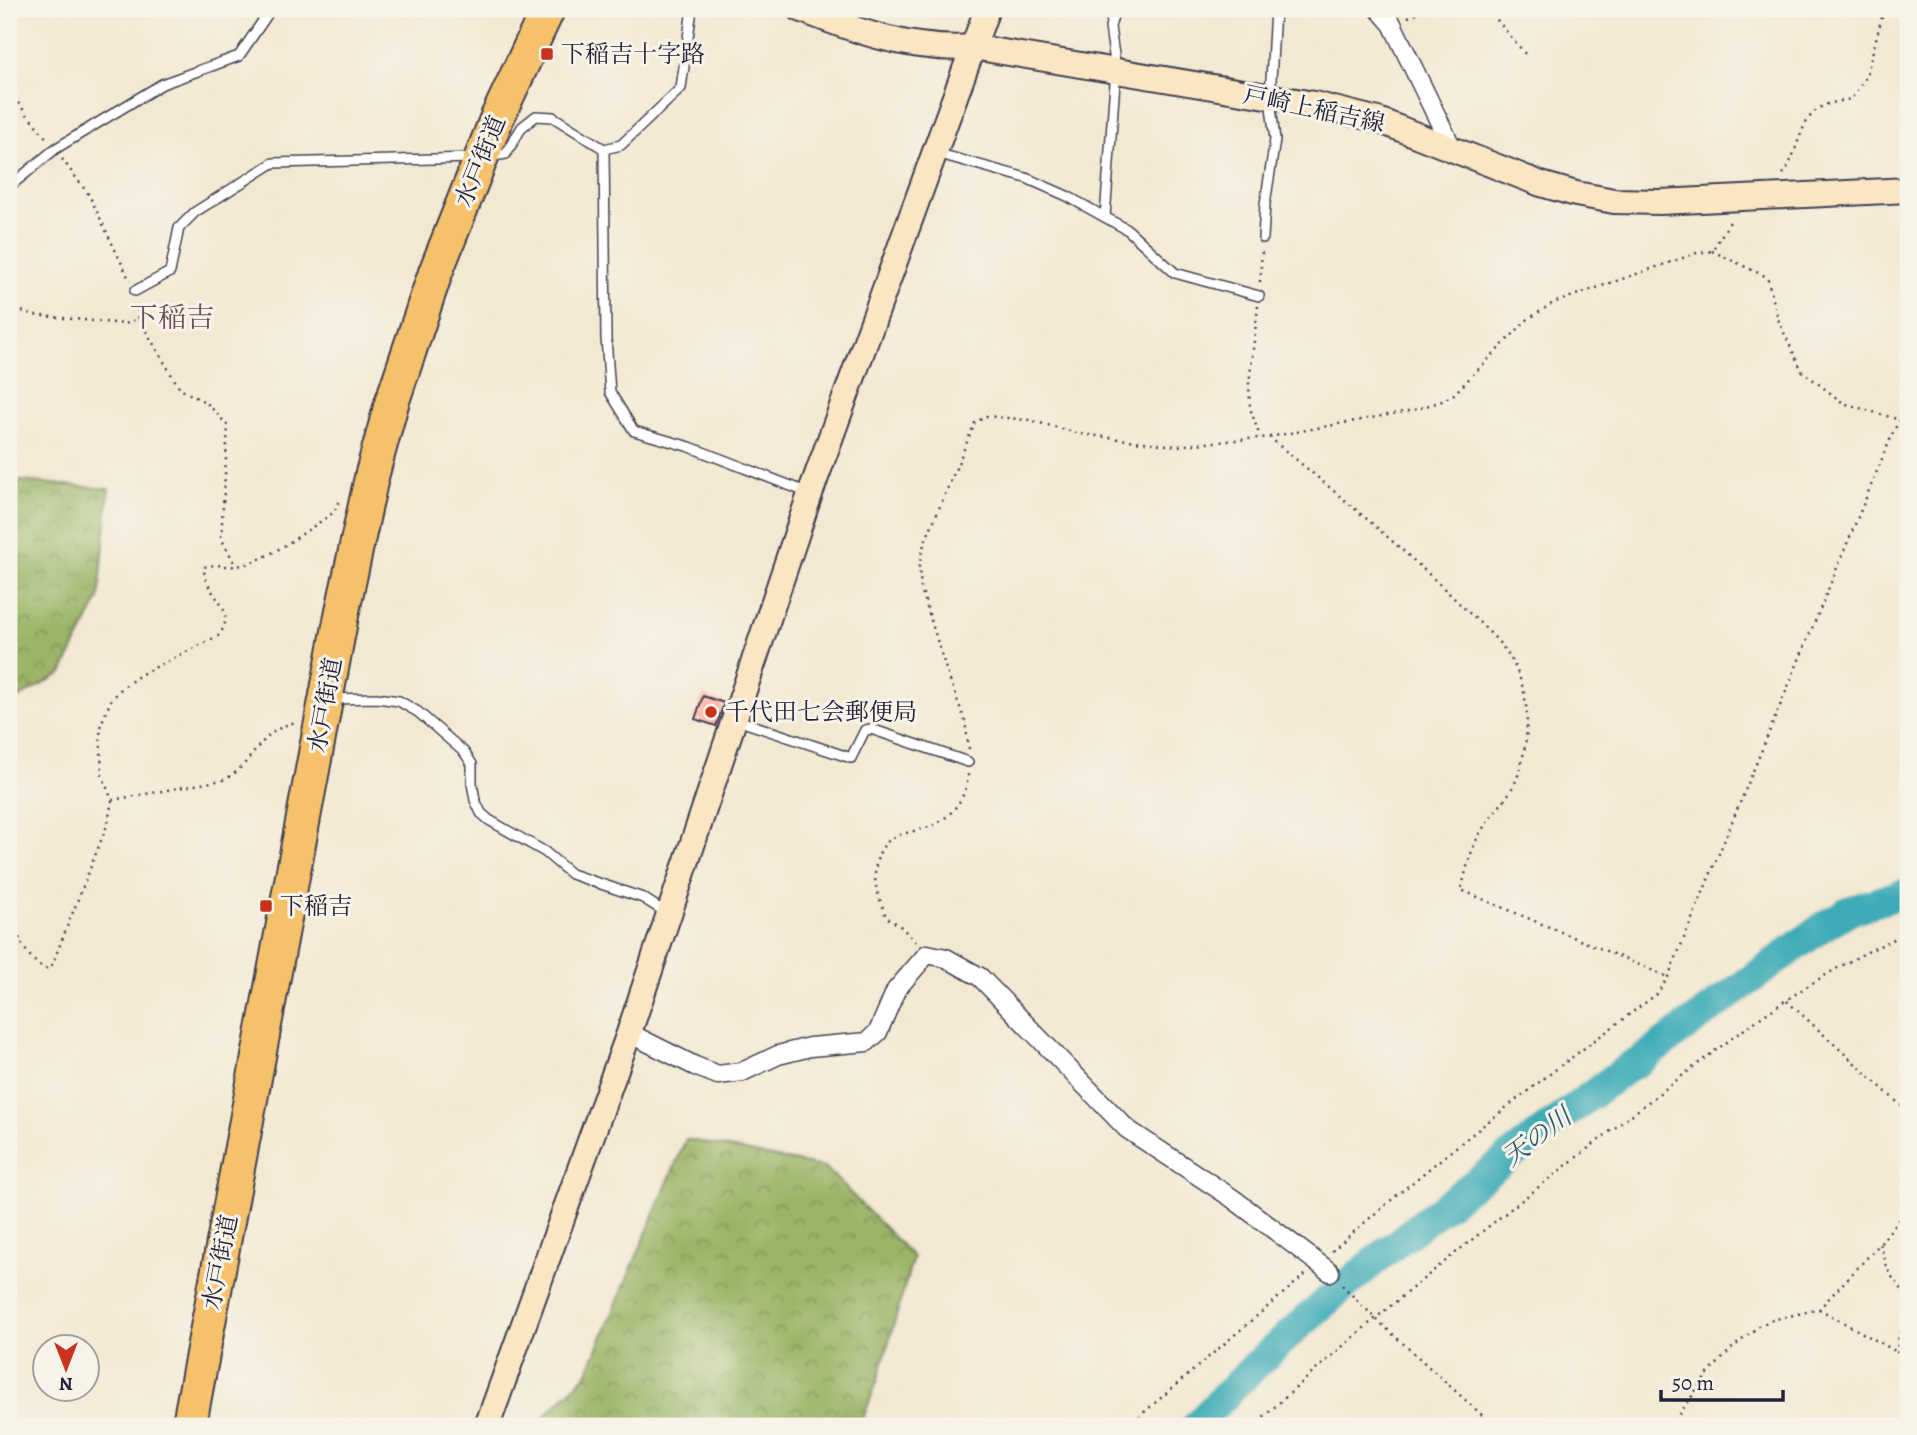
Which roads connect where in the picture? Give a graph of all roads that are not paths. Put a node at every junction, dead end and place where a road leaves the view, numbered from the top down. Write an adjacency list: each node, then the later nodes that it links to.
1 (271, 9): 17 (lane)
2 (548, 9): 16 (highway, 水戸街道)
3 (692, 9): 14 (lane)
4 (800, 9): 9 (street, 戸崎上稲吉線)
5 (987, 9): 10 (street)
6 (1115, 9): 11 (lane)
7 (1275, 9): 12 (lane)
8 (1379, 9): 13 (street)
9 (852, 17): 10 (street, 戸崎上稲吉線)
10 (974, 47): 11 (street, 戸崎上稲吉線); 15 (street)
11 (1116, 69): 12 (street, 戸崎上稲吉線); 19 (lane)
12 (1270, 98): 13 (street, 戸崎上稲吉線); 20 (lane)
13 (1452, 148): 18 (street, 戸崎上稲吉線)
14 (604, 149): 16 (lane); 23 (lane)
15 (935, 153): 19 (lane); 23 (street)
16 (481, 158): 21 (lane); 24 (highway, 水戸街道)
17 (9, 187)
18 (1908, 190)
19 (1104, 217): 22 (lane)
20 (1263, 238)
21 (135, 291)
22 (1259, 296)
23 (810, 494): 25 (street)
24 (324, 713): 27 (lane); 30 (highway, 水戸街道)
25 (734, 719): 26 (lane); 27 (street)
26 (968, 762)
27 (669, 915): 28 (street)
28 (629, 1032): 29 (street); 31 (street)
29 (1324, 1268)
30 (189, 1426)
31 (487, 1426)

